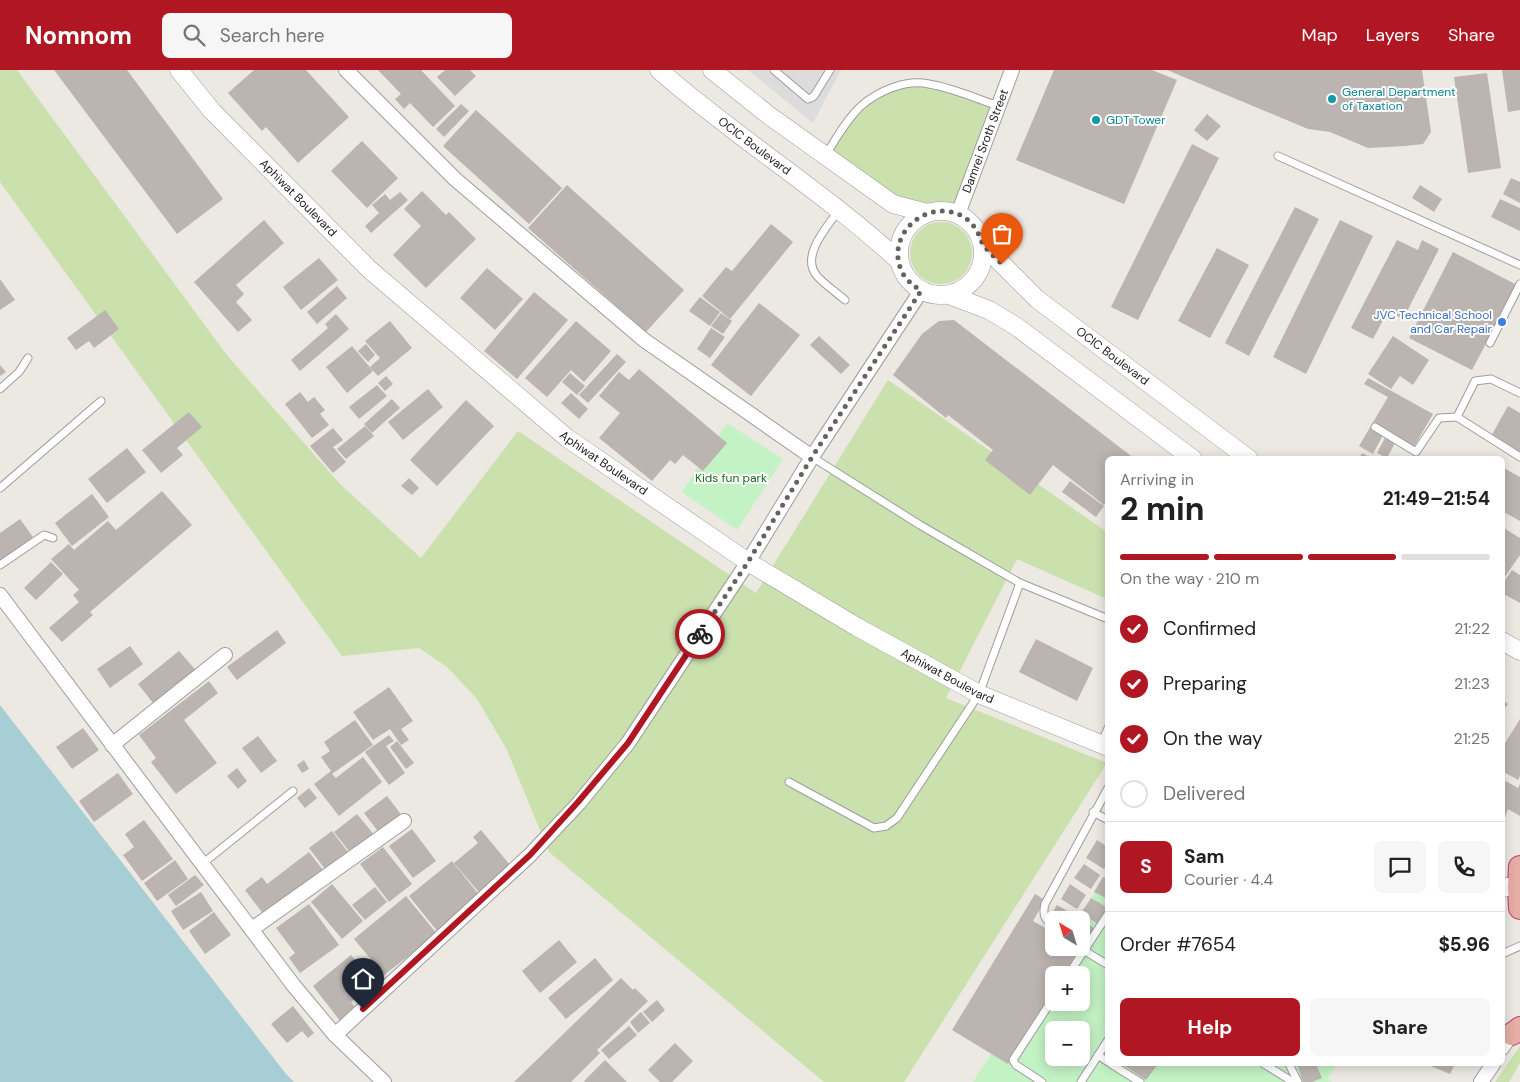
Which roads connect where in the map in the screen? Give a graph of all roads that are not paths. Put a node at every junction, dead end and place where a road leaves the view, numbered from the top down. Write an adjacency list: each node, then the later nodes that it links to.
1 (179, 70): 34 (street, Aphiwat Boulevard)
2 (346, 70): 30 (street)
3 (659, 70): 11 (street, OCIC Boulevard)
4 (712, 70): 9 (street)
5 (774, 70): 6 (lane)
6 (830, 70)
7 (1012, 70): 8 (street, Damrei Sroth Street)
8 (998, 106): 9 (lane); 13 (street, Damrei Sroth Street)
9 (825, 156): 12 (street)
10 (1278, 156): 16 (lane)
11 (839, 209): 15 (street, OCIC Boulevard); 20 (lane)
12 (927, 213): 13 (street); 15 (street)
13 (958, 214): 14 (street)
14 (983, 245): 19 (street); 29 (street, OCIC Boulevard)
15 (898, 260): 18 (street)
16 (1520, 265)
17 (1520, 284): 21 (lane)
18 (921, 291): 19 (street); 30 (street)
19 (948, 295): 28 (street)
20 (845, 300)
21 (1490, 343)
22 (28, 358): 23 (lane)
23 (0, 389)
24 (1520, 392): 26 (lane)
25 (101, 401): 32 (lane)
26 (1456, 418): 27 (lane); 31 (lane)
27 (1375, 426)
28 (1189, 456)
29 (1245, 456)
30 (812, 457): 34 (street); 36 (lane)
31 (1520, 457)
32 (0, 488)
33 (53, 538): 35 (lane)
34 (748, 562): 42 (street, Aphiwat Boulevard); 61 (street)
35 (0, 565)
36 (1020, 583): 38 (lane); 42 (lane)
37 (0, 595): 44 (street)
38 (1105, 618)
39 (1505, 643): 40 (street)
40 (1520, 651)
41 (225, 655): 44 (street)
42 (979, 694): 43 (street, Aphiwat Boulevard); 45 (lane)
43 (1105, 740)
44 (112, 745): 51 (street)
45 (789, 782)
46 (293, 791): 51 (lane)
47 (1105, 793): 48 (lane)
48 (1093, 812): 49 (lane); 52 (lane)
49 (1105, 818)
50 (404, 821): 54 (street)
51 (202, 864): 54 (street)
52 (1045, 918)
53 (1105, 918): 55 (lane)
54 (252, 929): 61 (street)
55 (1090, 938)
56 (1520, 946): 57 (lane)
57 (1505, 953)
58 (1090, 954): 59 (lane)
59 (1105, 963)
60 (1045, 1011): 70 (lane)
61 (335, 1035): 69 (street)
62 (1105, 1045): 63 (lane)
63 (1098, 1056): 64 (lane); 71 (lane)
64 (1105, 1060)
65 (1114, 1066): 72 (lane)
66 (1267, 1066): 73 (lane)
67 (1289, 1066): 74 (lane)
68 (1491, 1066): 75 (street)
69 (384, 1082)
70 (1042, 1082)
71 (1081, 1082)
72 (1140, 1082)
73 (1293, 1082)
74 (1298, 1082)
75 (1481, 1082)

